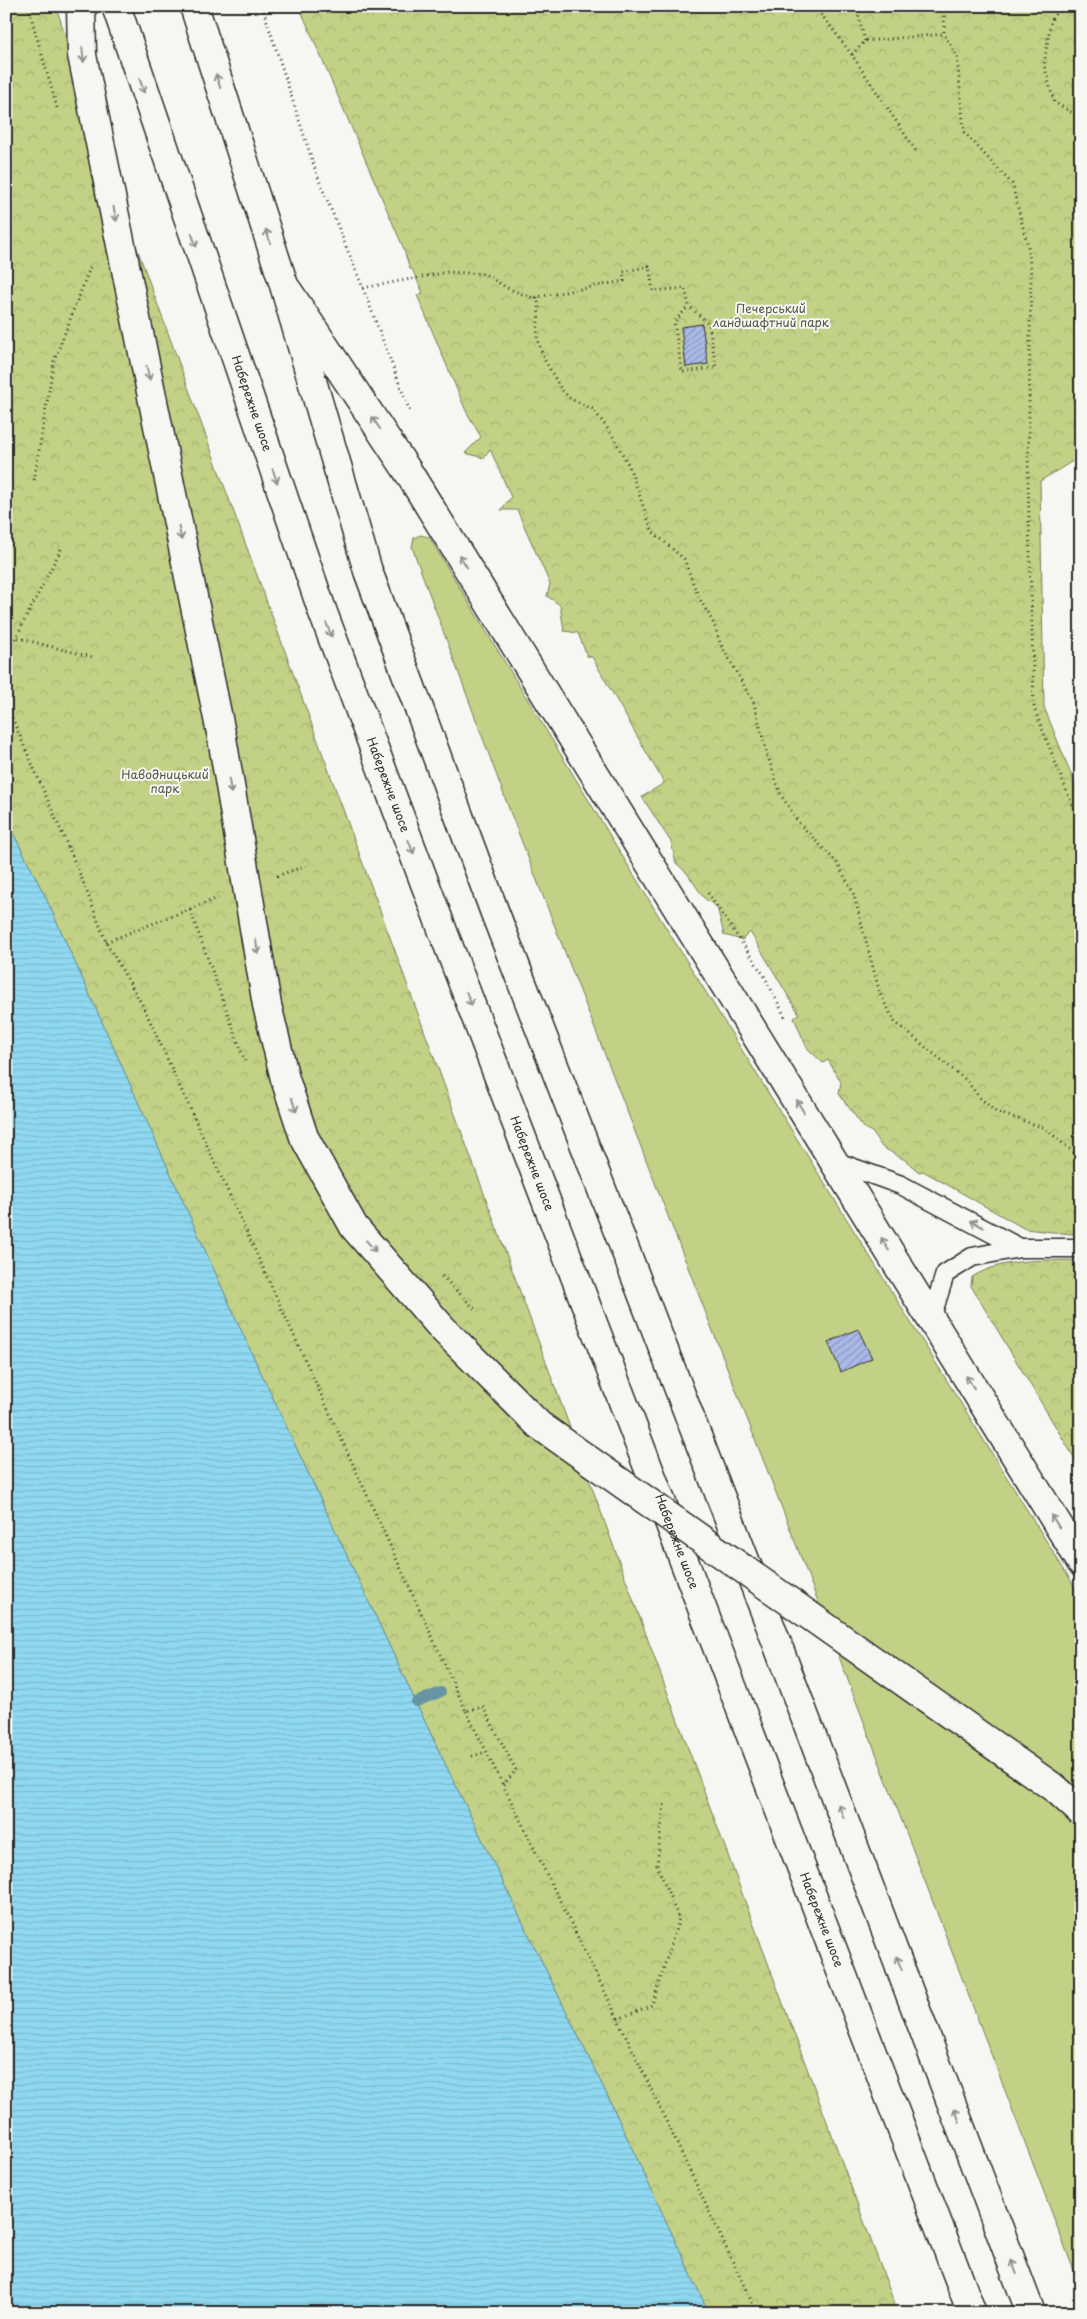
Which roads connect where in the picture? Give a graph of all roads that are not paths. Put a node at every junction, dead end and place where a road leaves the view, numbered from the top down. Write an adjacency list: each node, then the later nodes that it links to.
1 (81, 6): 10 (main road, one-way to 10, bridge)
2 (116, 6): 11 (main road, Набережне шосе, one-way to 11)
3 (194, 6): 4 (main road, one-way to 3)
4 (283, 282): 5 (main road, one-way to 4); 12 (main road, one-way to 4)
5 (834, 1161): 6 (lane, one-way to 5); 8 (main road, one-way to 5)
6 (1020, 1248): 7 (lane); 8 (lane)
7 (1081, 1248)
8 (931, 1319): 9 (main road, one-way to 8)
9 (1081, 1562)
10 (1081, 1812)
11 (972, 2313)
12 (1031, 2313)

